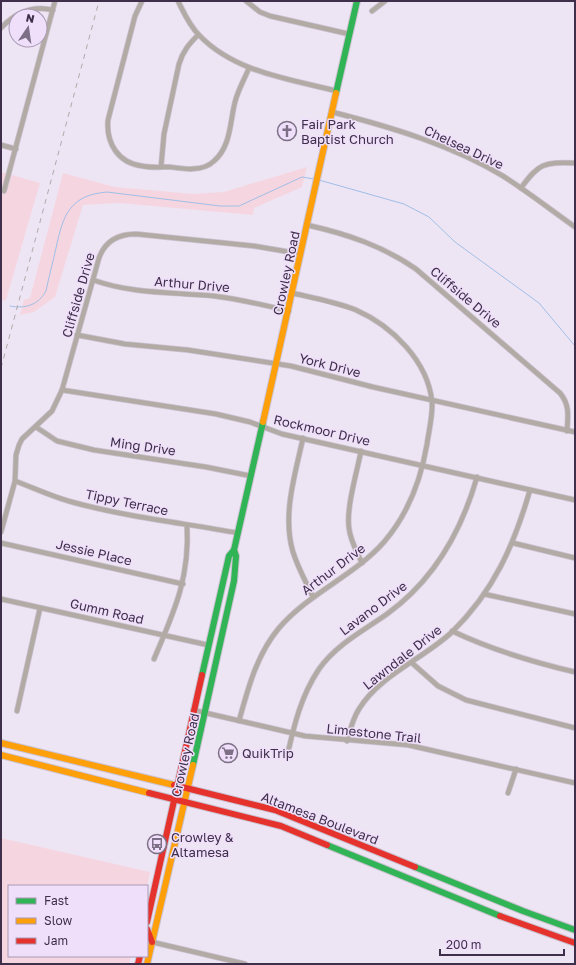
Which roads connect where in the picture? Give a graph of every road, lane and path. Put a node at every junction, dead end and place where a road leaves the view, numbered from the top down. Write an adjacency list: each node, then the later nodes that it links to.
1 (56, 1): 7 (street)
2 (142, 1): 18 (street)
3 (178, 1): 11 (street)
4 (246, 1): 10 (street)
5 (357, 1): 10 (main road, Crowley Road)
6 (385, 1): 8 (street)
7 (53, 10): 9 (street); 16 (street)
8 (372, 11)
9 (1, 28)
10 (349, 34): 13 (main road, Crowley Road)
11 (198, 35): 12 (street); 18 (street)
12 (249, 68): 13 (street); 18 (street)
13 (337, 91): 14 (main road, Crowley Road)
14 (332, 112): 19 (street, Chelsea Drive); 21 (main road, Crowley Road)
15 (1, 145): 16 (street)
16 (16, 149): 20 (street)
17 (575, 163): 19 (street)
18 (161, 167)
19 (520, 188): 22 (street, Chelsea Drive)
20 (4, 191)
21 (307, 225): 23 (main road, Crowley Road); 33 (street, Cliffside Drive)
22 (575, 227)
23 (301, 254): 24 (street, Cliffside Drive); 25 (main road, Crowley Road)
24 (93, 280): 26 (street, Arthur Drive); 27 (street, Cliffside Drive)
25 (292, 293): 26 (main road, Crowley Road); 30 (street, Arthur Drive)
26 (289, 311): 28 (main road, Crowley Road)
27 (77, 335): 28 (street, York Drive); 29 (street, Cliffside Drive)
28 (277, 365): 30 (street, York Drive); 32 (main road, Crowley Road)
29 (62, 390): 31 (street, Cliffside Drive); 32 (street, Rockmoor Drive)
30 (432, 400): 33 (street, York Drive); 37 (street, Arthur Drive)
31 (36, 427): 38 (street, Ming Drive); 40 (street, Cliffside Drive)
32 (262, 427): 35 (street, Rockmoor Drive); 38 (main road, Crowley Road)
33 (567, 431): 34 (street, York Drive)
34 (575, 432)
35 (303, 438): 36 (street, Rockmoor Drive); 53 (street)
36 (361, 451): 37 (street, Rockmoor Drive); 50 (street)
37 (422, 465): 39 (street, Rockmoor Drive); 50 (street, Arthur Drive)
38 (251, 476): 45 (main road, Crowley Road)
39 (477, 477): 41 (street, Rockmoor Drive); 68 (street, Lavano Drive)
40 (15, 481): 43 (street, Tippy Terrace); 44 (street, Cliffside Drive)
41 (530, 490): 42 (street, Rockmoor Drive); 47 (street, Lawndale Drive)
42 (575, 500)
43 (187, 525): 45 (street, Tippy Terrace); 51 (street)
44 (1, 532)
45 (238, 533): 48 (main road, Crowley Road)
46 (1, 543): 51 (street, Jessie Place)
47 (513, 543): 49 (street); 52 (street, Lawndale Drive)
48 (234, 550): 59 (main road, Crowley Road); 65 (main road, Crowley Road)
49 (575, 558)
50 (362, 563): 53 (street, Arthur Drive)
51 (183, 584): 58 (street)
52 (484, 594): 56 (street); 57 (street, Lawndale Drive)
53 (313, 597): 66 (street, Arthur Drive)
54 (1, 599): 55 (street, Gumm Road)
55 (40, 608): 58 (street, Gumm Road); 64 (street)
56 (575, 614)
57 (452, 631): 61 (street, Lawndale Drive); 62 (street)
58 (164, 636): 59 (street, Gumm Road); 60 (street)
59 (208, 645): 63 (main road, Crowley Road)
60 (154, 659)
61 (412, 663): 67 (street); 69 (street, Lawndale Drive)
62 (575, 672)
63 (193, 710): 65 (street, Limestone Trail); 77 (main road, Crowley Road)
64 (17, 711)
65 (205, 713): 66 (street, Limestone Trail); 78 (main road, Crowley Road)
66 (239, 721): 68 (street, Limestone Trail)
67 (575, 728)
68 (292, 734): 69 (street, Limestone Trail); 72 (street, Lavano Drive)
69 (347, 741): 74 (street, Limestone Trail)
70 (1, 743): 73 (main road, Altamesa Boulevard)
71 (1, 755): 75 (main road, Altamesa Boulevard)
72 (287, 757)
73 (88, 763): 75 (main road); 77 (main road, Altamesa Boulevard)
74 (516, 769): 76 (street, Limestone Trail); 79 (street)
75 (81, 774): 80 (main road, Altamesa Boulevard)
76 (575, 783)
77 (177, 786): 78 (main road, Altamesa Boulevard); 80 (main road, Crowley Road)
78 (188, 788): 81 (main road, Crowley Road); 82 (main road, Altamesa Boulevard)
79 (508, 793)
80 (174, 798): 81 (main road, Altamesa Boulevard); 86 (main road, Crowley Road)
81 (186, 801): 83 (main road, Altamesa Boulevard); 89 (main road, Crowley Road)
82 (288, 815): 83 (main road); 84 (main road, Altamesa Boulevard)
83 (283, 827): 85 (main road, Altamesa Boulevard)
84 (451, 881): 85 (main road); 87 (main road, Altamesa Boulevard)
85 (446, 894): 90 (main road, Altamesa Boulevard)
86 (148, 917)
87 (575, 930)
88 (148, 932): 89 (main road)
89 (152, 942): 91 (main road, Crowley Road); 92 (street)
90 (575, 943)
91 (147, 964)
92 (245, 964)

